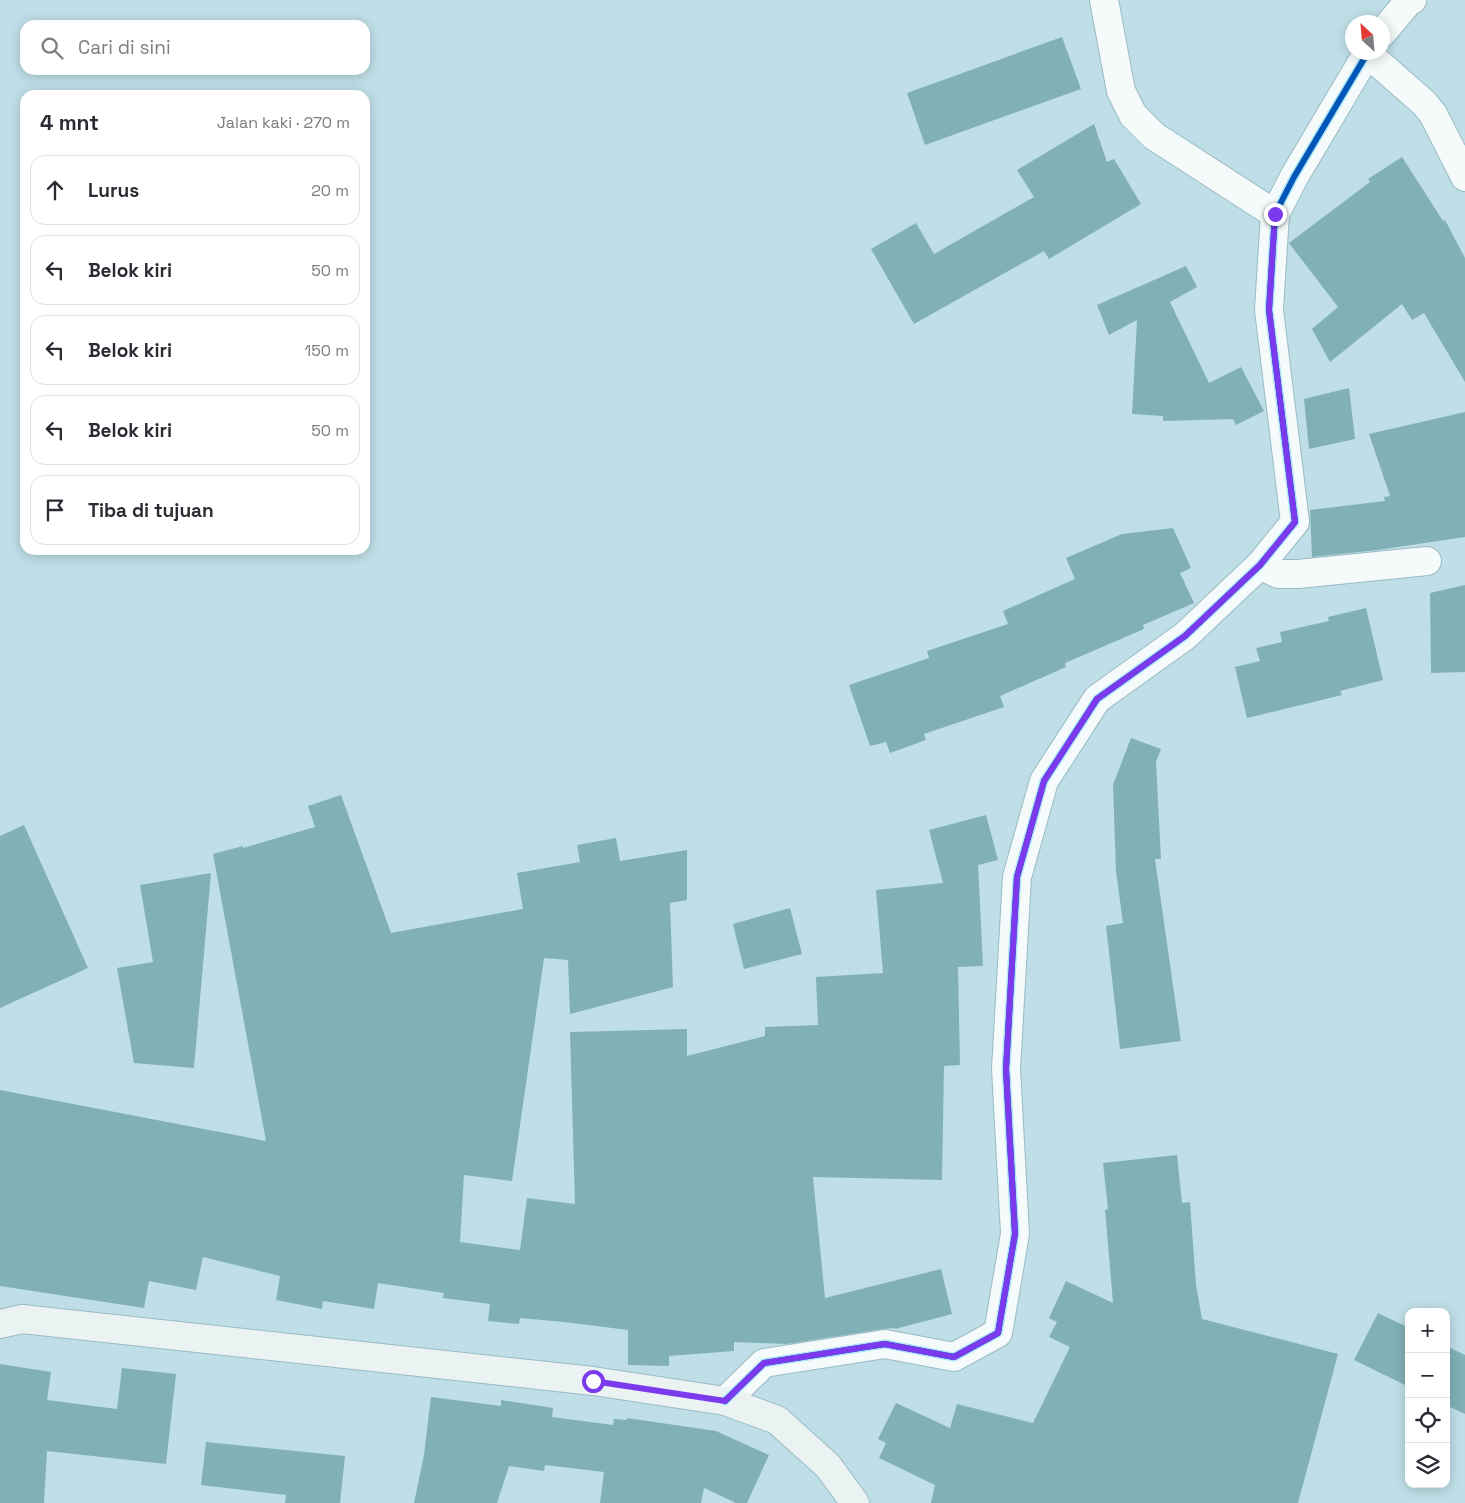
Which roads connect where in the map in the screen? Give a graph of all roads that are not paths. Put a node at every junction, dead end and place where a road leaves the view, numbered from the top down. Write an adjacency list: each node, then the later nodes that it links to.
1 (1104, 0): 7 (street)
2 (1412, 0): 3 (street)
3 (1390, 24)
4 (1364, 60): 7 (street)
5 (1385, 60): 6 (street)
6 (1465, 176)
7 (1275, 214): 9 (street)
8 (1427, 561): 9 (street)
9 (1260, 565): 11 (street)
10 (0, 1324): 11 (main road)
11 (725, 1401): 12 (main road)
12 (855, 1503)

